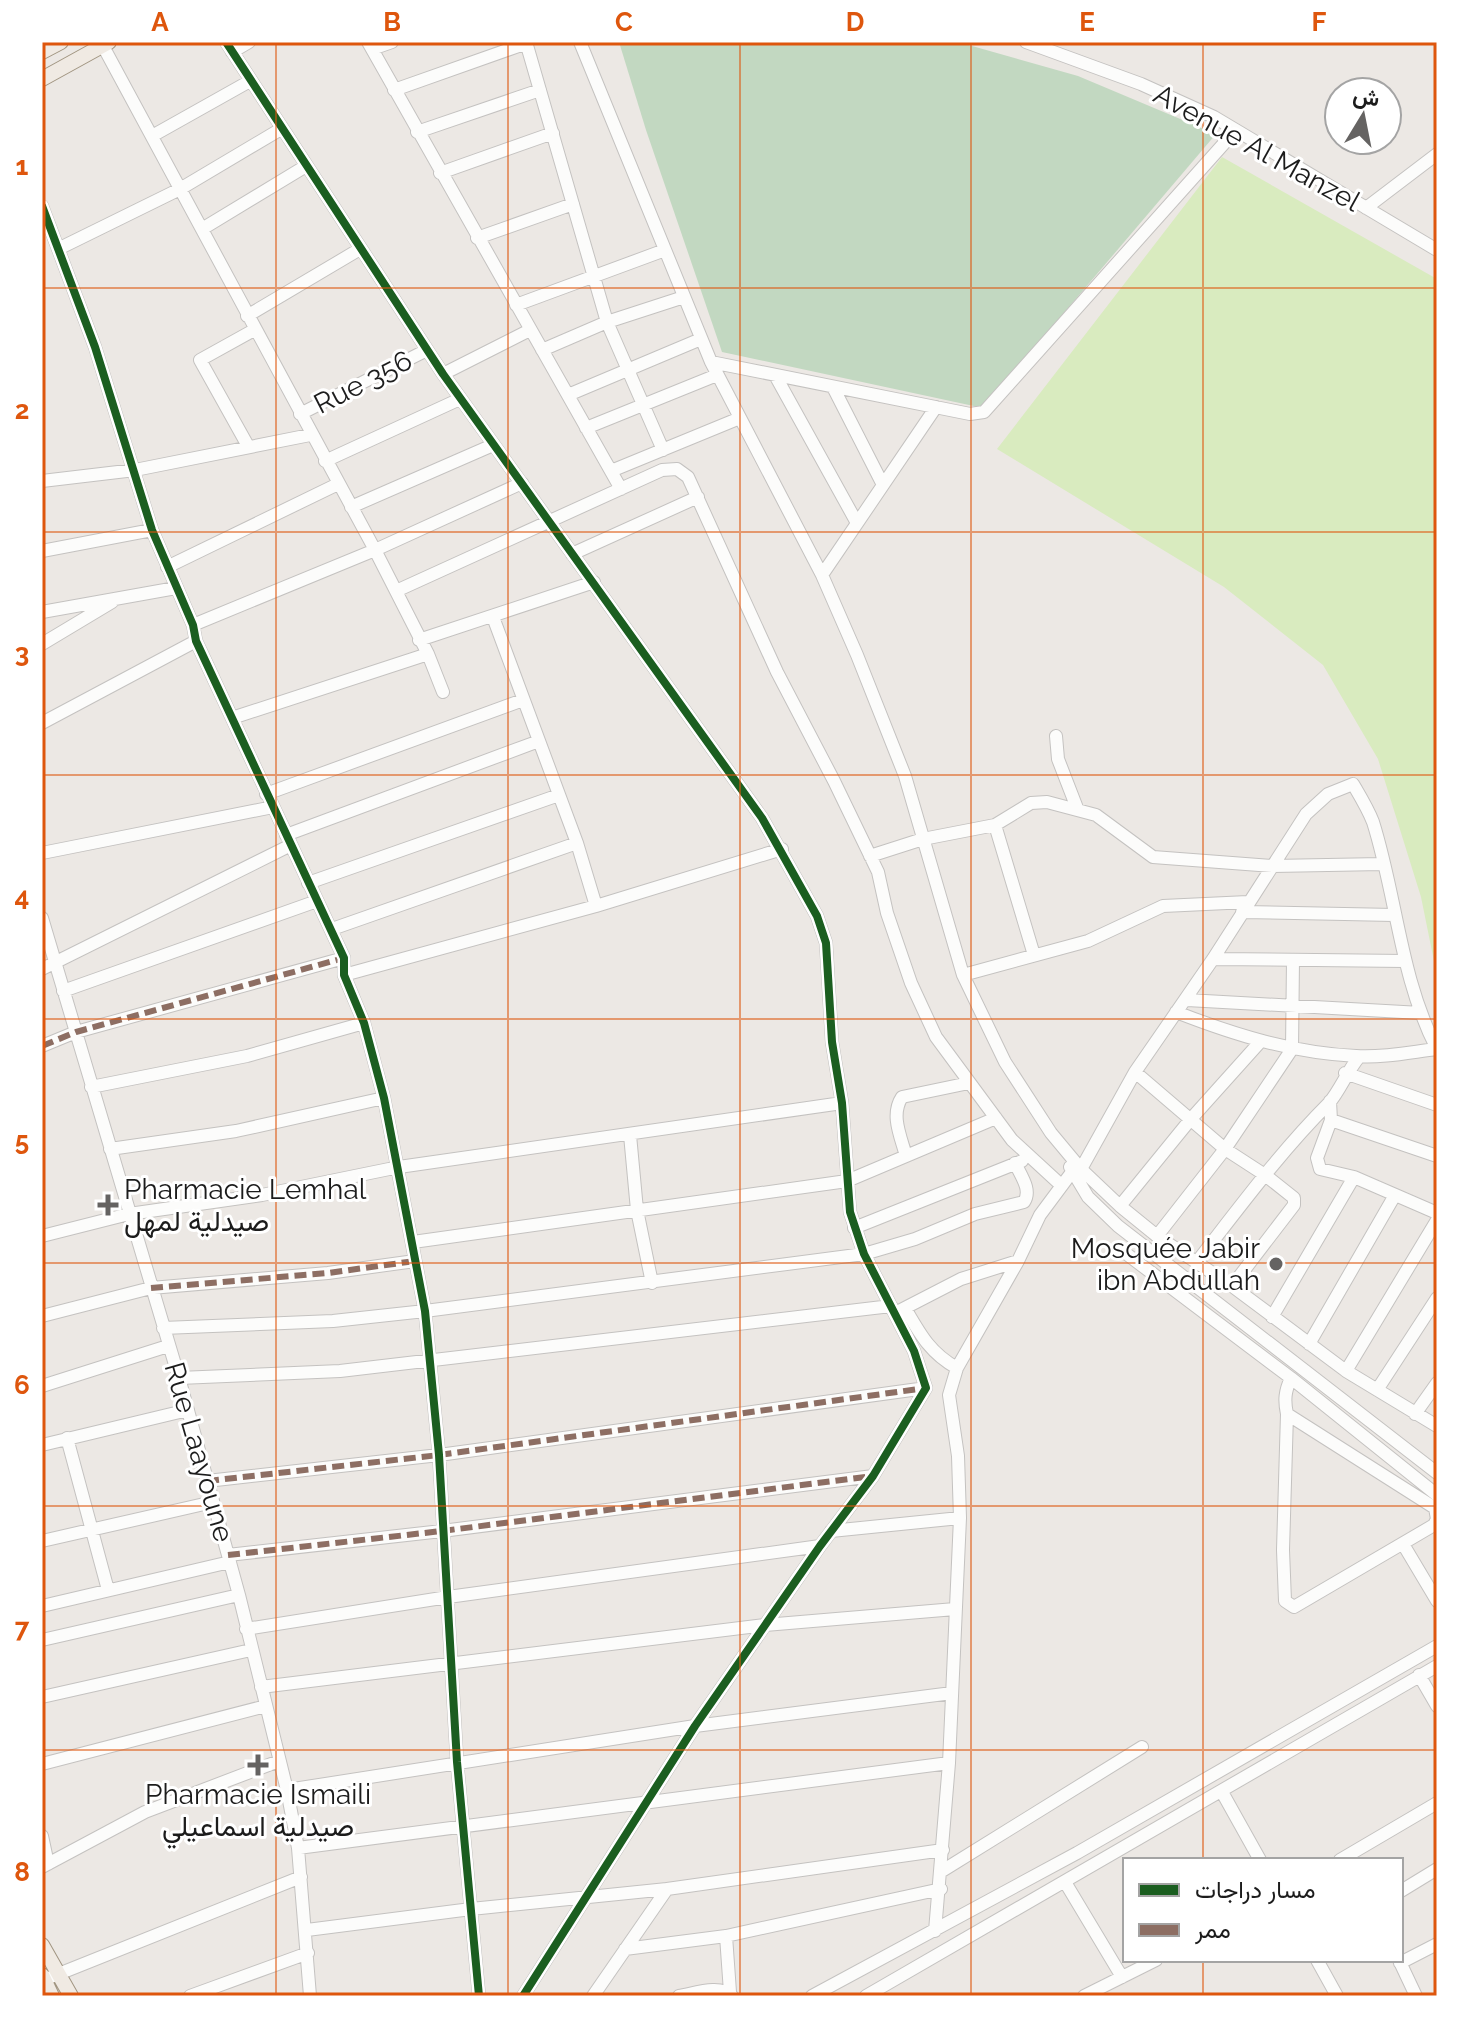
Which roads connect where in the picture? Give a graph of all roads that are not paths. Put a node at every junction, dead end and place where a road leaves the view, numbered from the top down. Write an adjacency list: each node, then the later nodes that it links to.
1 (249, 42): 9 (street)
2 (392, 42): 8 (street)
3 (580, 42): 32 (street)
4 (1026, 42): 16 (street, Avenue Al Manzel)
5 (59, 43): 10 (main road)
6 (527, 43): 13 (street); 14 (street)
7 (106, 44): 11 (main road); 19 (street)
8 (370, 46): 13 (street)
9 (229, 47): 12 (street)
10 (42, 50)
11 (42, 79)
12 (250, 81): 15 (street); 19 (street)
13 (394, 90): 17 (street)
14 (540, 90): 17 (street); 18 (street)
15 (281, 129): 21 (street); 23 (street)
16 (1236, 130): 26 (street, Avenue Al Manzel); 52 (street)
17 (417, 132): 22 (street)
18 (553, 133): 22 (street); 24 (street)
19 (152, 136): 23 (street)
20 (1437, 154): 26 (street)
21 (306, 166): 27 (street); 31 (street)
22 (440, 173): 28 (street)
23 (180, 189): 27 (street); 30 (street)
24 (573, 204): 28 (street); 33 (street)
25 (42, 206): 30 (street)
26 (1366, 208): 29 (street, Avenue Al Manzel)
27 (202, 229): 36 (street)
28 (477, 238): 35 (street)
29 (1434, 244)
30 (58, 249): 61 (street)
31 (360, 249): 36 (street); 41 (street)
32 (665, 250): 33 (street); 34 (street)
33 (595, 276): 35 (street); 37 (street)
34 (684, 297): 37 (street); 40 (street)
35 (516, 305): 39 (street)
36 (247, 316): 38 (street)
37 (607, 322): 42 (street); 44 (street)
38 (254, 330): 53 (street); 58 (street)
39 (530, 330): 42 (street); 45 (street)
40 (701, 339): 43 (street); 44 (street)
41 (427, 350): 45 (street); 53 (street, Rue 356)
42 (542, 350): 49 (street)
43 (711, 362): 46 (street); 47 (street)
44 (628, 370): 49 (street); 51 (street)
45 (443, 374): 50 (street)
46 (717, 375): 51 (street); 54 (street)
47 (775, 375): 48 (street); 71 (street)
48 (833, 387): 52 (street); 66 (street)
49 (568, 395): 55 (street)
50 (460, 399): 57 (street); 60 (street)
51 (643, 405): 55 (street); 59 (street)
52 (936, 407): 66 (street)
53 (300, 414): 56 (street)
54 (740, 418): 59 (street); 77 (street)
55 (586, 428): 62 (street)
56 (310, 435): 58 (street); 60 (street)
57 (493, 445): 64 (street); 69 (street)
58 (248, 446): 61 (street)
59 (663, 450): 62 (street)
60 (325, 461): 65 (street)
61 (135, 470): 63 (street); 72 (street)
62 (611, 471): 67 (street)
63 (42, 481)
64 (522, 483): 70 (street); 73 (street)
65 (338, 484): 69 (street); 76 (street)
66 (883, 485): 71 (street)
67 (621, 489): 68 (street); 70 (street)
68 (698, 497): 75 (street); 105 (street)
69 (351, 507): 73 (street)
70 (549, 521): 75 (street); 80 (street)
71 (857, 523): 77 (street)
72 (152, 530): 74 (street); 76 (street)
73 (375, 550): 80 (street); 84 (street)
74 (42, 551)
75 (572, 554): 78 (street)
76 (167, 567): 79 (street)
77 (822, 575): 100 (street)
78 (594, 582): 83 (street); 103 (street)
79 (176, 588): 81 (street); 84 (street)
80 (396, 591): 85 (street)
81 (119, 598): 82 (street); 87 (street)
82 (42, 612)
83 (493, 617): 85 (street); 90 (street)
84 (193, 625): 86 (street)
85 (419, 640): 88 (street)
86 (196, 641): 91 (street); 92 (street)
87 (42, 644)
88 (428, 654): 89 (street); 91 (street)
89 (443, 692)
90 (523, 700): 94 (street); 95 (street)
91 (232, 718): 95 (street)
92 (42, 723)
93 (1056, 736): 98 (street)
94 (539, 741): 96 (street); 101 (street)
95 (266, 794): 97 (street)
96 (559, 795): 102 (street); 108 (street)
97 (273, 807): 101 (street); 104 (street)
98 (1077, 808): 99 (street); 107 (street)
99 (995, 825): 100 (street); 115 (street)
100 (923, 839): 105 (street); 123 (street)
101 (288, 840): 108 (street); 120 (street)
102 (577, 843): 110 (street); 114 (street)
103 (782, 849): 110 (street); 142 (street)
104 (42, 853)
105 (870, 856): 138 (street)
106 (1382, 864): 107 (street); 107 (street); 112 (street)
107 (1273, 866): 111 (street)
108 (308, 883): 109 (street)
109 (317, 901): 114 (street); 124 (street)
110 (596, 906): 122 (street)
111 (1245, 907): 112 (street); 115 (street); 117 (street)
112 (1394, 915): 119 (street)
113 (43, 922): 120 (street, Rue Laayoune)
114 (332, 929): 116 (street)
115 (1034, 955): 123 (street)
116 (344, 958): 122 (street); 130 (street)
117 (1213, 959): 118 (street); 125 (street)
118 (1293, 960): 119 (street); 126 (street)
119 (1405, 961): 128 (street)
120 (55, 962): 121 (street); 124 (street, Rue Laayoune)
121 (42, 969)
122 (344, 975): 129 (street)
123 (963, 975): 155 (street)
124 (63, 991): 130 (street, Rue Laayoune)
125 (1187, 1000): 126 (street); 127 (street)
126 (1294, 1007): 128 (street); 133 (street)
127 (1176, 1012): 131 (street); 136 (street)
128 (1427, 1020): 134 (street)
129 (364, 1023): 139 (street); 140 (street)
130 (76, 1032): 132 (street); 139 (street, Rue Laayoune)
131 (1260, 1042): 133 (street); 145 (street)
132 (42, 1046)
133 (1292, 1049): 135 (street); 149 (street)
134 (1437, 1049): 135 (street)
135 (1359, 1057): 137 (street)
136 (1135, 1072): 145 (street); 155 (street)
137 (1345, 1073): 141 (street); 143 (street)
138 (969, 1083): 144 (street); 150 (street)
139 (91, 1087): 148 (street, Rue Laayoune)
140 (384, 1098): 148 (street); 154 (street)
141 (1330, 1101): 146 (street); 156 (street)
142 (842, 1103): 147 (street); 158 (street)
143 (1437, 1105)
144 (996, 1118): 150 (street); 152 (street)
145 (1190, 1120): 149 (street); 162 (street)
146 (1331, 1120): 151 (street); 157 (street)
147 (630, 1135): 154 (street); 163 (street)
148 (110, 1149): 165 (street, Rue Laayoune)
149 (1225, 1149): 156 (street); 170 (street)
150 (906, 1156): 158 (street)
151 (1437, 1156)
152 (1030, 1158): 153 (street); 159 (street)
153 (1015, 1163): 161 (street); 168 (street)
154 (399, 1167): 165 (street); 171 (street)
155 (1076, 1170): 159 (street); 162 (street); 204 (street)
156 (1265, 1175): 176 (street); 178 (street)
157 (1354, 1177): 160 (street); 184 (street)
158 (847, 1181): 163 (street); 168 (street)
159 (1061, 1185): 166 (street)
160 (1395, 1195): 164 (street); 186 (street)
161 (1024, 1202): 166 (street); 173 (street)
162 (1120, 1206): 170 (street)
163 (637, 1210): 171 (street); 177 (street)
164 (1437, 1213)
165 (129, 1214): 169 (street); 179 (street, Rue Laayoune)
166 (1040, 1215): 175 (street)
167 (1437, 1220): 190 (street)
168 (854, 1228): 173 (street)
169 (42, 1236)
170 (1157, 1236): 176 (street)
171 (413, 1242): 174 (street)
172 (1124, 1252): 192 (street)
173 (864, 1254): 177 (street); 181 (street)
174 (415, 1261): 179 (street); 182 (street)
175 (1018, 1261): 181 (street); 189 (street)
176 (1196, 1263): 178 (street)
177 (652, 1283): 182 (street)
178 (1232, 1286): 184 (street)
179 (151, 1288): 183 (street); 185 (street, Rue Laayoune)
180 (1437, 1298): 196 (street)
181 (897, 1309): 188 (street); 189 (street); 195 (street)
182 (425, 1311): 185 (street); 188 (street)
183 (42, 1316)
184 (1272, 1317): 186 (street)
185 (163, 1328): 187 (street, Rue Laayoune)
186 (1309, 1344): 190 (street)
187 (168, 1346): 191 (street, Rue Laayoune); 194 (street)
188 (429, 1359): 191 (street); 203 (street)
189 (957, 1368): 209 (street)
190 (1346, 1371): 196 (street)
191 (179, 1378): 197 (street, Rue Laayoune)
192 (1291, 1378): 198 (street); 207 (street)
193 (1437, 1383): 199 (street)
194 (42, 1386)
195 (926, 1388): 203 (street); 205 (street)
196 (1377, 1390): 199 (street)
197 (188, 1410): 201 (street); 206 (street, Rue Laayoune)
198 (1287, 1414): 214 (street); 214 (street)
199 (1415, 1414): 200 (street)
200 (1437, 1426)
201 (67, 1438): 202 (street); 210 (street)
202 (42, 1445)
203 (439, 1455): 206 (street); 211 (street)
204 (1437, 1473)
205 (873, 1476): 211 (street); 212 (street)
206 (207, 1481): 208 (street, Rue Laayoune)
207 (1437, 1495)
208 (213, 1502): 210 (street); 216 (street, Rue Laayoune)
209 (960, 1518): 212 (street); 222 (street)
210 (92, 1529): 213 (street); 217 (street)
211 (442, 1531): 216 (street); 219 (street)
212 (831, 1531): 215 (street)
213 (42, 1541)
214 (1403, 1544): 220 (street)
215 (820, 1546): 219 (street); 223 (street)
216 (229, 1559): 217 (street); 218 (street, Rue Laayoune)
217 (108, 1590): 221 (street)
218 (239, 1595): 224 (street, Rue Laayoune); 225 (street)
219 (448, 1597): 224 (street); 228 (street)
220 (1437, 1601)
221 (42, 1606)
222 (955, 1609): 223 (street); 232 (street)
223 (765, 1625): 228 (street); 236 (street)
224 (246, 1629): 227 (street, Rue Laayoune)
225 (42, 1640)
226 (1437, 1646): 263 (street)
227 (251, 1650): 231 (street, Rue Laayoune); 233 (street)
228 (451, 1662): 231 (street); 239 (street)
229 (1437, 1666): 230 (street)
230 (1419, 1675): 235 (street); 243 (street)
231 (261, 1687): 234 (street, Rue Laayoune)
232 (952, 1693): 236 (street); 240 (street)
233 (42, 1697)
234 (266, 1706): 238 (street, Rue Laayoune); 241 (street)
235 (1437, 1706)
236 (695, 1726): 239 (street); 244 (street)
237 (1142, 1747): 254 (street)
238 (279, 1761): 242 (street, Rue Laayoune); 252 (street)
239 (457, 1762): 242 (street); 246 (street)
240 (949, 1763): 244 (street); 249 (street)
241 (42, 1764)
242 (287, 1790): 248 (street, Rue Laayoune)
243 (1222, 1792): 250 (street); 256 (street)
244 (645, 1803): 246 (street); 260 (street)
245 (1437, 1803): 251 (street)
246 (465, 1827): 248 (street); 261 (street)
247 (42, 1836): 252 (street)
248 (298, 1848): 255 (street, Rue Laayoune)
249 (943, 1850): 254 (street); 257 (street)
250 (1259, 1858)
251 (1343, 1858)
252 (45, 1865)
253 (1437, 1869): 259 (street)
254 (942, 1871): 258 (street)
255 (301, 1877): 262 (street, Rue Laayoune); 273 (street)
256 (1065, 1882): 274 (street); 285 (street)
257 (667, 1889): 260 (street); 267 (street)
258 (941, 1889): 263 (street); 264 (street)
259 (1403, 1890)
260 (587, 1896): 261 (street); 281 (street)
261 (471, 1909): 262 (street); 280 (street)
262 (307, 1930): 268 (street, Rue Laayoune)
263 (935, 1931): 284 (street)
264 (726, 1936): 267 (street); 275 (street)
265 (1437, 1944): 269 (street)
266 (42, 1945): 273 (main road)
267 (625, 1949): 282 (street)
268 (308, 1953): 278 (street); 279 (street, Rue Laayoune)
269 (1403, 1961)
270 (1152, 1962): 274 (street)
271 (1318, 1962): 287 (street)
272 (1400, 1962): 288 (street)
273 (46, 1977): 276 (main road); 277 (main road)
274 (1122, 1977): 286 (street)
275 (731, 1994): 283 (street)
276 (52, 1996)
277 (71, 1996)
278 (190, 1996)
279 (310, 1996)
280 (479, 1996)
281 (523, 1996)
282 (593, 1996)
283 (679, 1996)
284 (812, 1996)
285 (866, 1996)
286 (1084, 1996)
287 (1337, 1996)
288 (1416, 1996)

